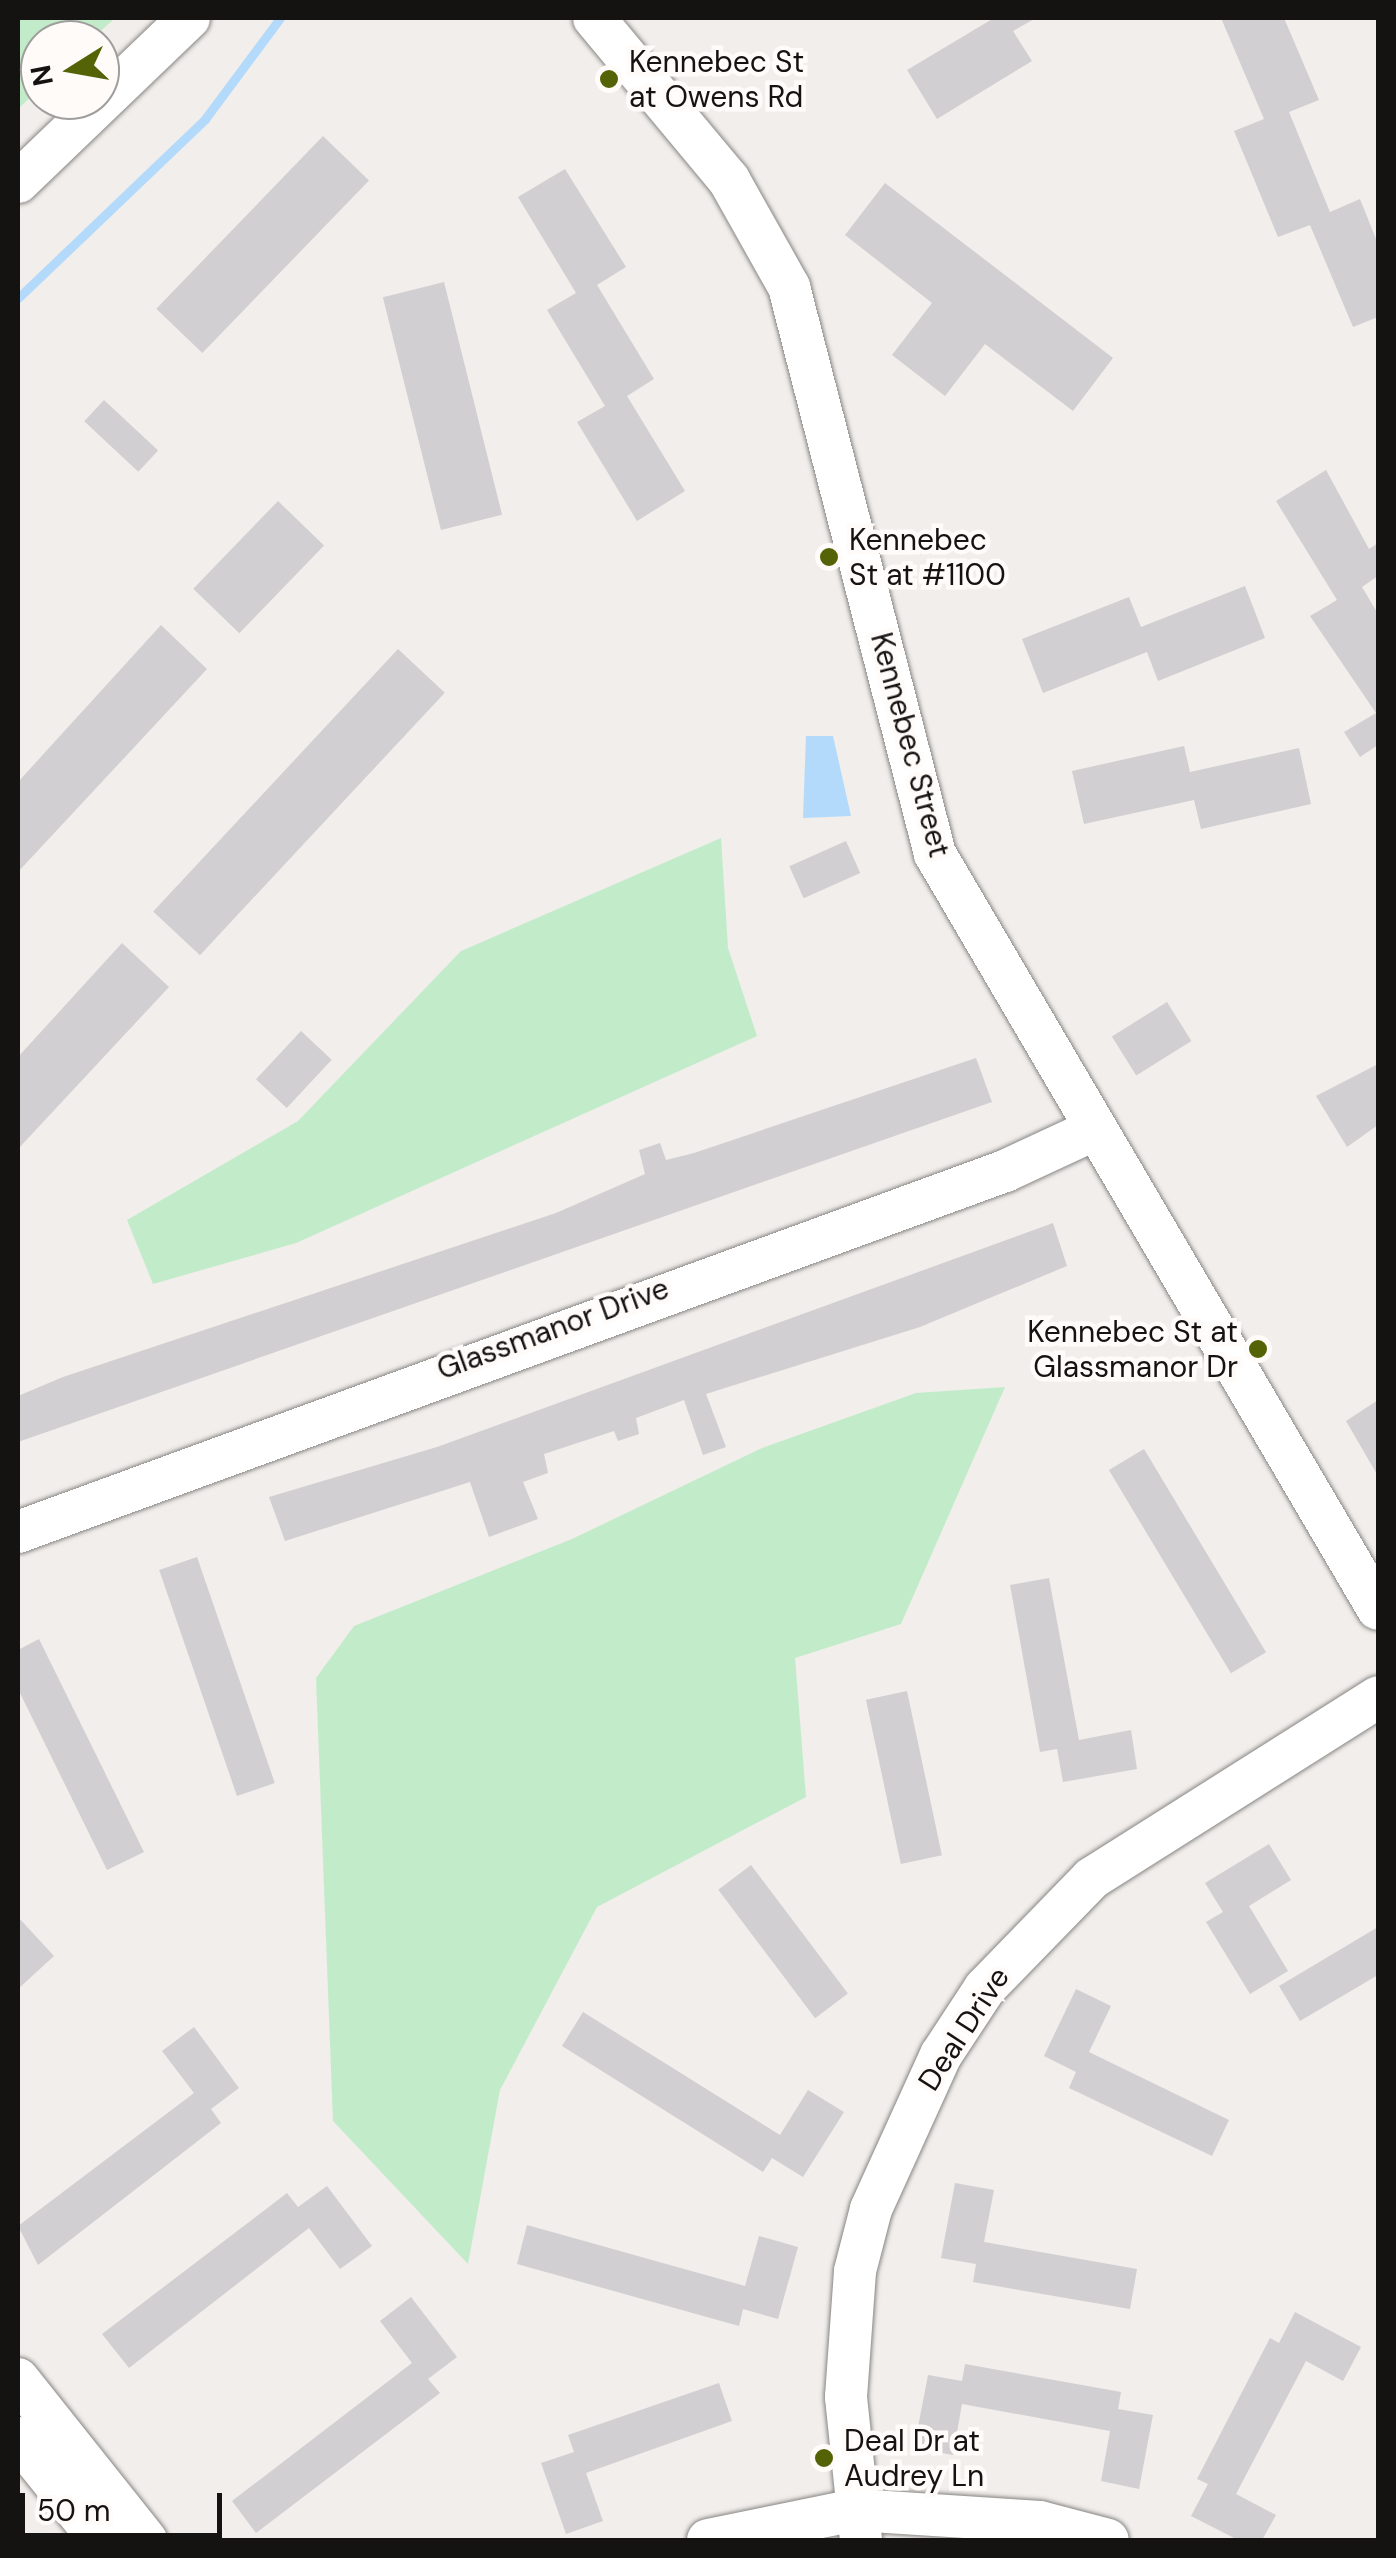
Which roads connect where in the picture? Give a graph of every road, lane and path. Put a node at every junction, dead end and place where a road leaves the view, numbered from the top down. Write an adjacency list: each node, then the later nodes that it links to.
1 (189, 18): 3 (street)
2 (594, 18): 4 (street, Kennebec Street)
3 (18, 182)
4 (1090, 1132): 5 (street, Glassmanor Drive); 6 (street, Kennebec Street)
5 (18, 1532)
6 (1378, 1609)
7 (1378, 1696): 10 (street, Deal Drive)
8 (18, 2378): 12 (street)
9 (18, 2438): 11 (street)
10 (859, 2525): 13 (street); 14 (street)
11 (100, 2540)
12 (146, 2540)
13 (708, 2540)
14 (1108, 2540)

